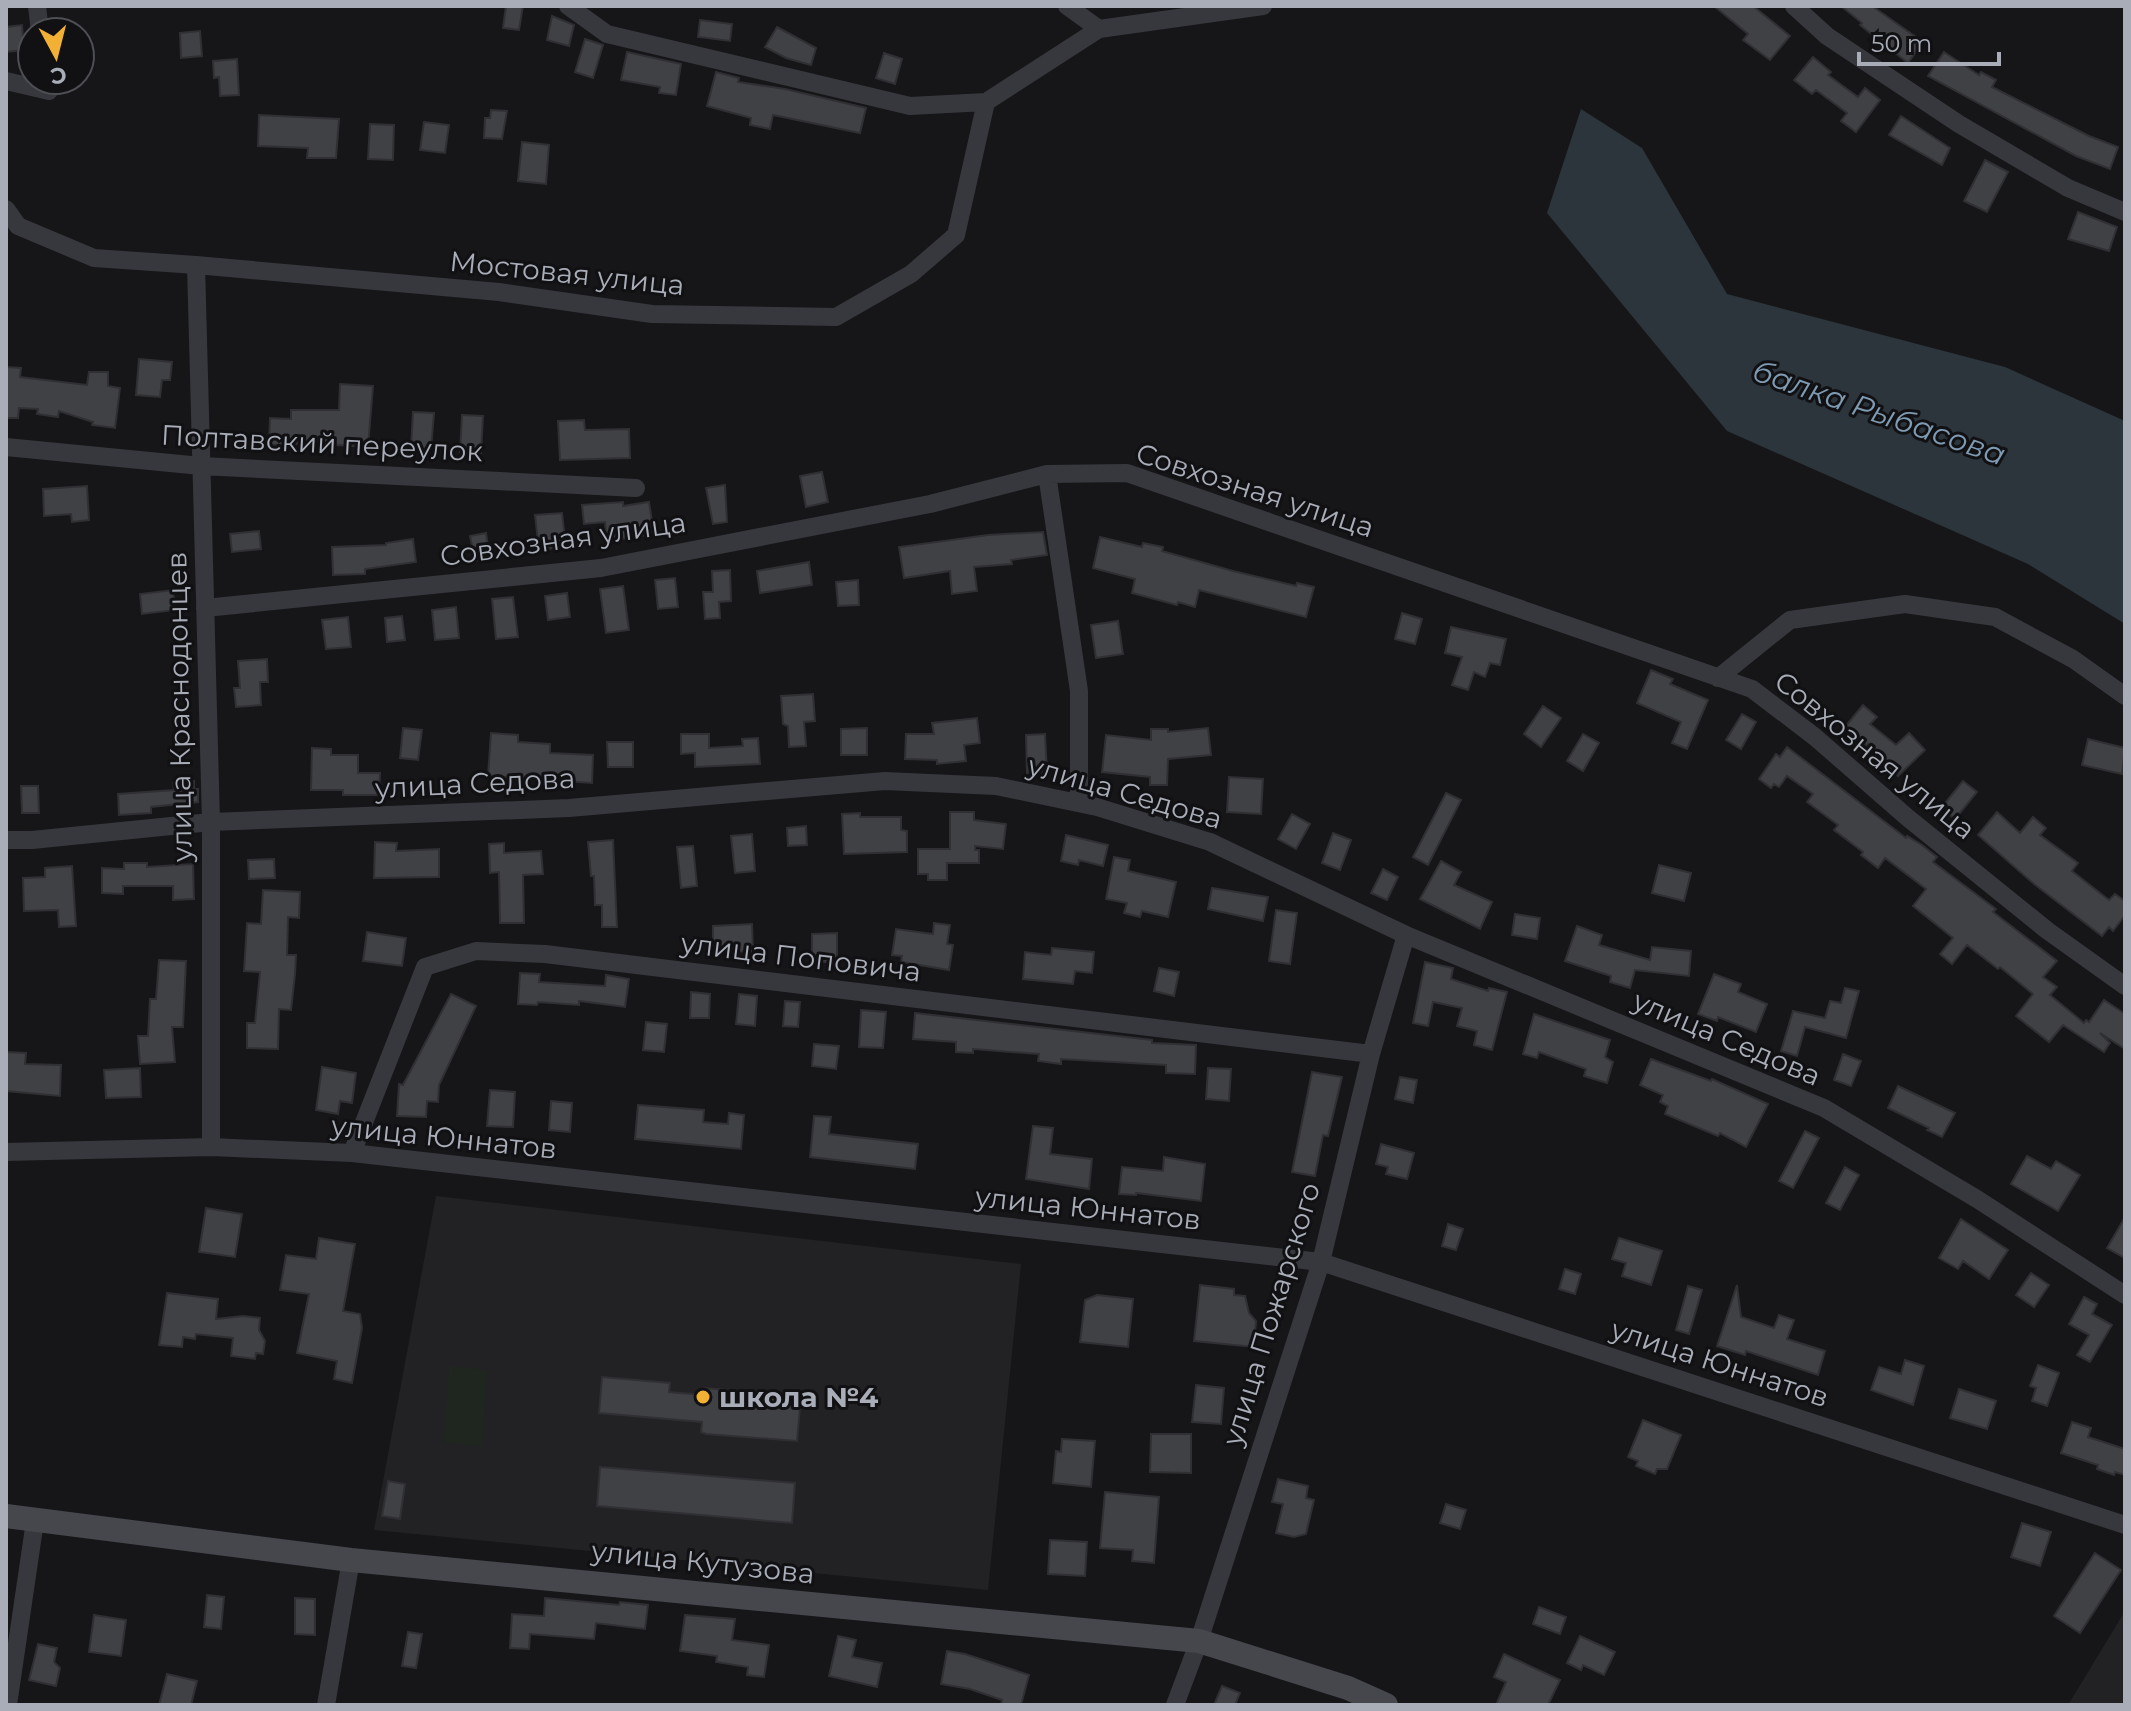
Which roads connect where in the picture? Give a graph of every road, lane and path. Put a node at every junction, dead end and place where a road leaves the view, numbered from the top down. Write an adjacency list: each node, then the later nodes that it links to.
1 (568, 6): 6 (street)
2 (1067, 6): 5 (street)
3 (1263, 6): 5 (street)
4 (1794, 6): 8 (street)
5 (1099, 29): 6 (street)
6 (986, 102): 10 (street, Мостовая улица)
7 (6, 209): 9 (street, Мостовая улица)
8 (2125, 212)
9 (12, 225): 10 (street, Мостовая улица)
10 (196, 265): 12 (street, улица Краснодонцев)
11 (6, 447): 12 (street, Полтавский переулок)
12 (201, 466): 14 (street, Полтавский переулок); 15 (street, улица Краснодонцев)
13 (1047, 474): 15 (street, Совхозная улица); 16 (street, Совхозная улица); 18 (street)
14 (636, 488)
15 (205, 608): 19 (street, улица Краснодонцев)
16 (1718, 678): 17 (street); 22 (street, Совхозная улица)
17 (2125, 696)
18 (1079, 803): 19 (street, улица Седова); 21 (street, улица Седова)
19 (211, 822): 20 (street, улица Седова); 24 (street, улица Краснодонцев)
20 (6, 840)
21 (1406, 935): 23 (street, улица Пожарского); 28 (street, улица Седова)
22 (2125, 986)
23 (1371, 1054): 26 (street, улица Поповича); 27 (street, улица Пожарского)
24 (211, 1147): 25 (street, улица Юннатов); 26 (street, улица Юннатов)
25 (6, 1152)
26 (352, 1153): 27 (street, улица Юннатов)
27 (1321, 1262): 31 (street, улица Юннатов); 33 (street, улица Пожарского)
28 (2125, 1295)
29 (6, 1516): 30 (main road, улица Кутузова)
30 (35, 1521): 32 (main road, улица Кутузова); 34 (street)
31 (2125, 1525)
32 (351, 1560): 33 (main road, улица Кутузова); 35 (street)
33 (1199, 1641): 36 (street, улица Пожарского); 37 (main road, улица Кутузова)
34 (8, 1705)
35 (326, 1705)
36 (1175, 1705)
37 (1386, 1705)

